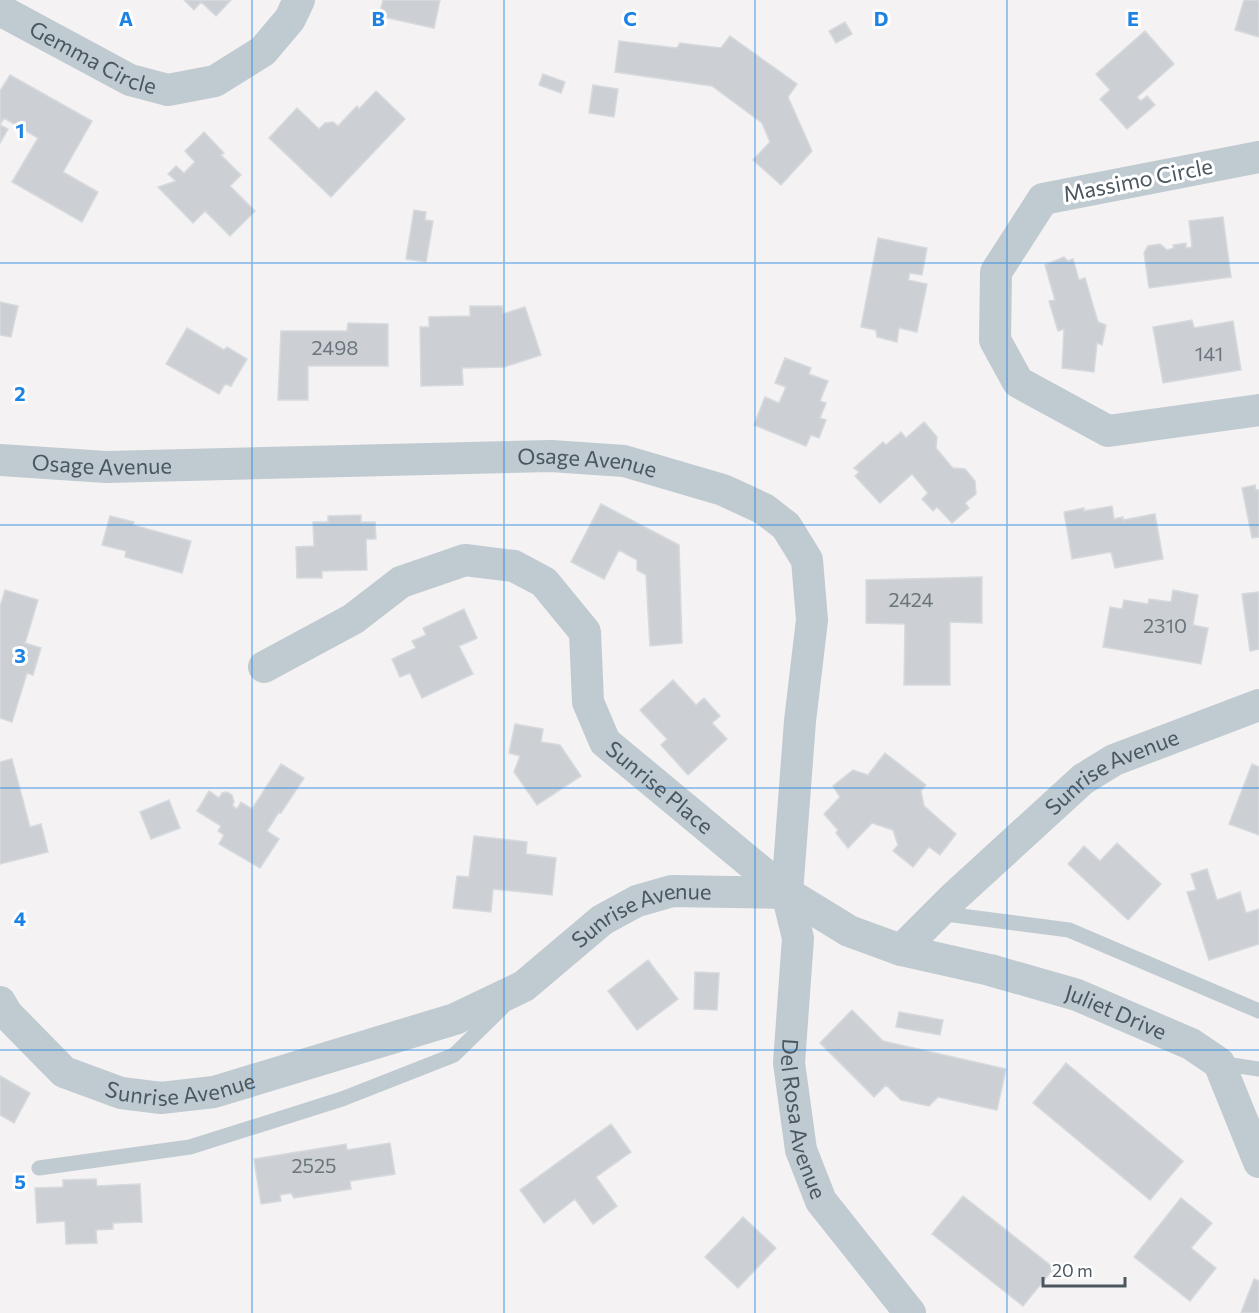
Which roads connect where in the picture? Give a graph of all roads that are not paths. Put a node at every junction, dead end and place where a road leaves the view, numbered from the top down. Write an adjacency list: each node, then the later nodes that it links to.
1 (299, 0): 2 (street, Gemma Circle)
2 (0, 10)
3 (1259, 157): 4 (street, Massimo Circle)
4 (1259, 410)
5 (0, 460): 8 (street, Osage Avenue)
6 (264, 667): 8 (street, Sunrise Place)
7 (1259, 705): 9 (street, Sunrise Avenue)
8 (787, 893): 10 (street); 11 (street, Sunrise Avenue); 18 (street, Del Rosa Avenue)
9 (938, 913): 10 (street, Sunrise Avenue); 13 (lane)
10 (901, 950): 14 (street, Juliet Drive)
11 (524, 986): 12 (street, Sunrise Avenue); 17 (lane)
12 (0, 1002)
13 (1259, 1011)
14 (1219, 1063): 15 (lane); 16 (street)
15 (1259, 1069)
16 (1259, 1162)
17 (39, 1168)
18 (910, 1313)

